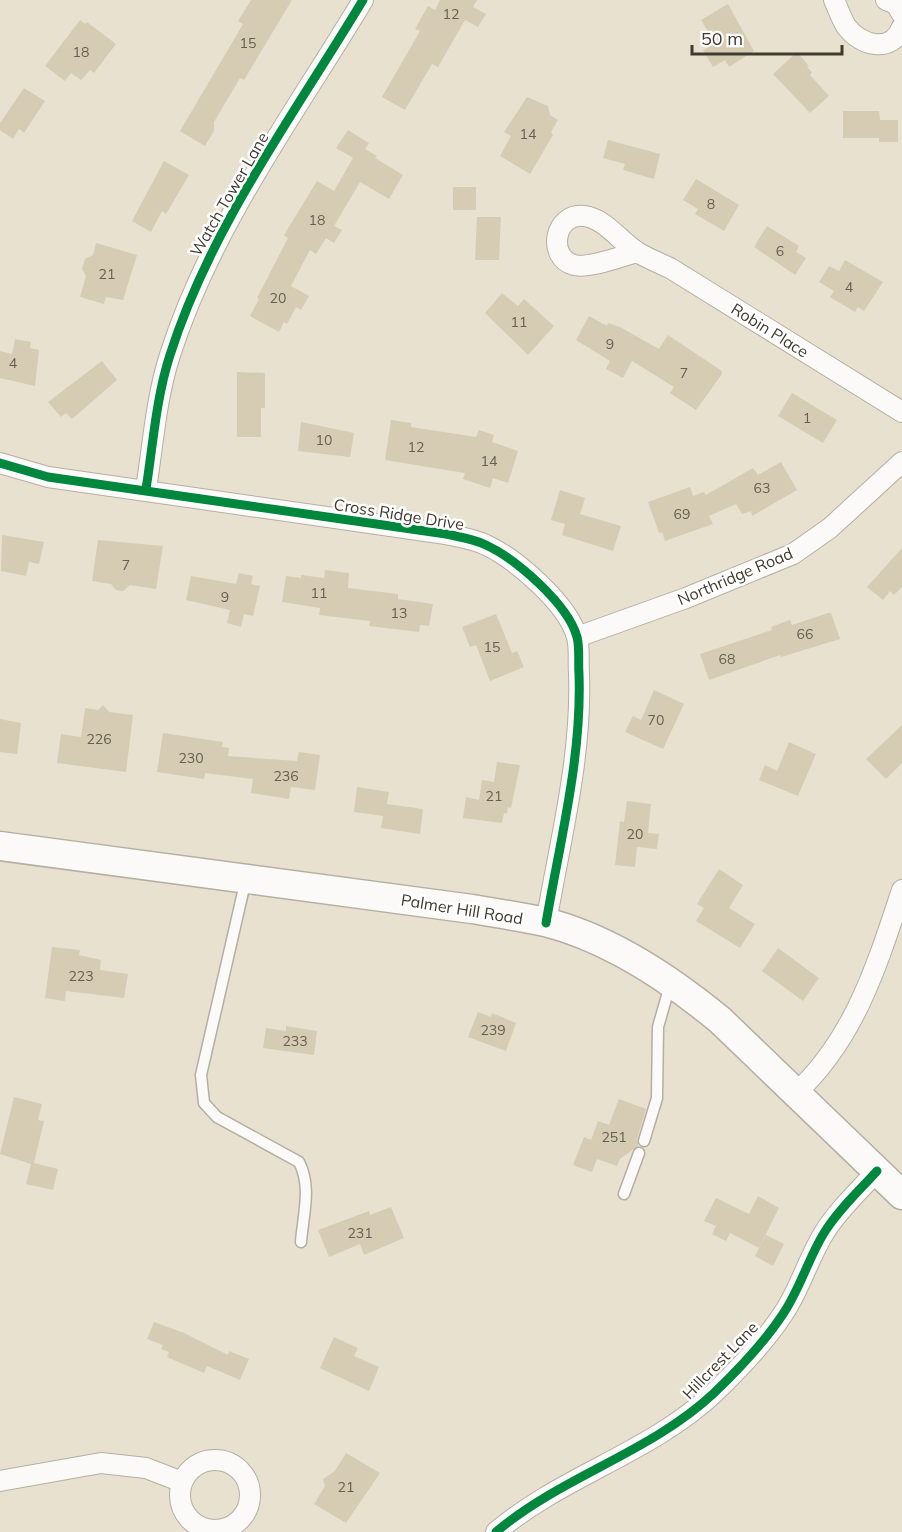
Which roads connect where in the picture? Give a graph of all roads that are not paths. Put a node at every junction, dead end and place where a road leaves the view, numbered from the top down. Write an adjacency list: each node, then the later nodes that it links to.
1 (363, 0): 10 (street, Watch Tower Lane)
2 (834, 0): 5 (street)
3 (886, 0): 4 (street)
4 (902, 14)
5 (902, 27)
6 (637, 252): 7 (street, Robin Place)
7 (902, 412)
8 (902, 462): 11 (street, Northridge Road)
9 (0, 463): 10 (street, Cross Ridge Drive)
10 (146, 489): 11 (street, Cross Ridge Drive)
11 (577, 637): 15 (street, Cross Ridge Drive)
12 (0, 846): 13 (main road, Palmer Hill Road)
13 (246, 879): 15 (main road, Palmer Hill Road); 23 (lane)
14 (902, 890): 17 (street)
15 (546, 922): 16 (main road, Palmer Hill Road)
16 (671, 982): 17 (main road, Palmer Hill Road); 18 (lane)
17 (796, 1093): 20 (main road, Palmer Hill Road)
18 (644, 1141)
19 (639, 1153): 21 (lane)
20 (877, 1171): 22 (main road, Palmer Hill Road); 26 (street, Hillcrest Lane)
21 (624, 1194)
22 (902, 1195)
23 (301, 1242)
24 (0, 1480): 25 (street)
25 (182, 1482)
26 (496, 1532)

